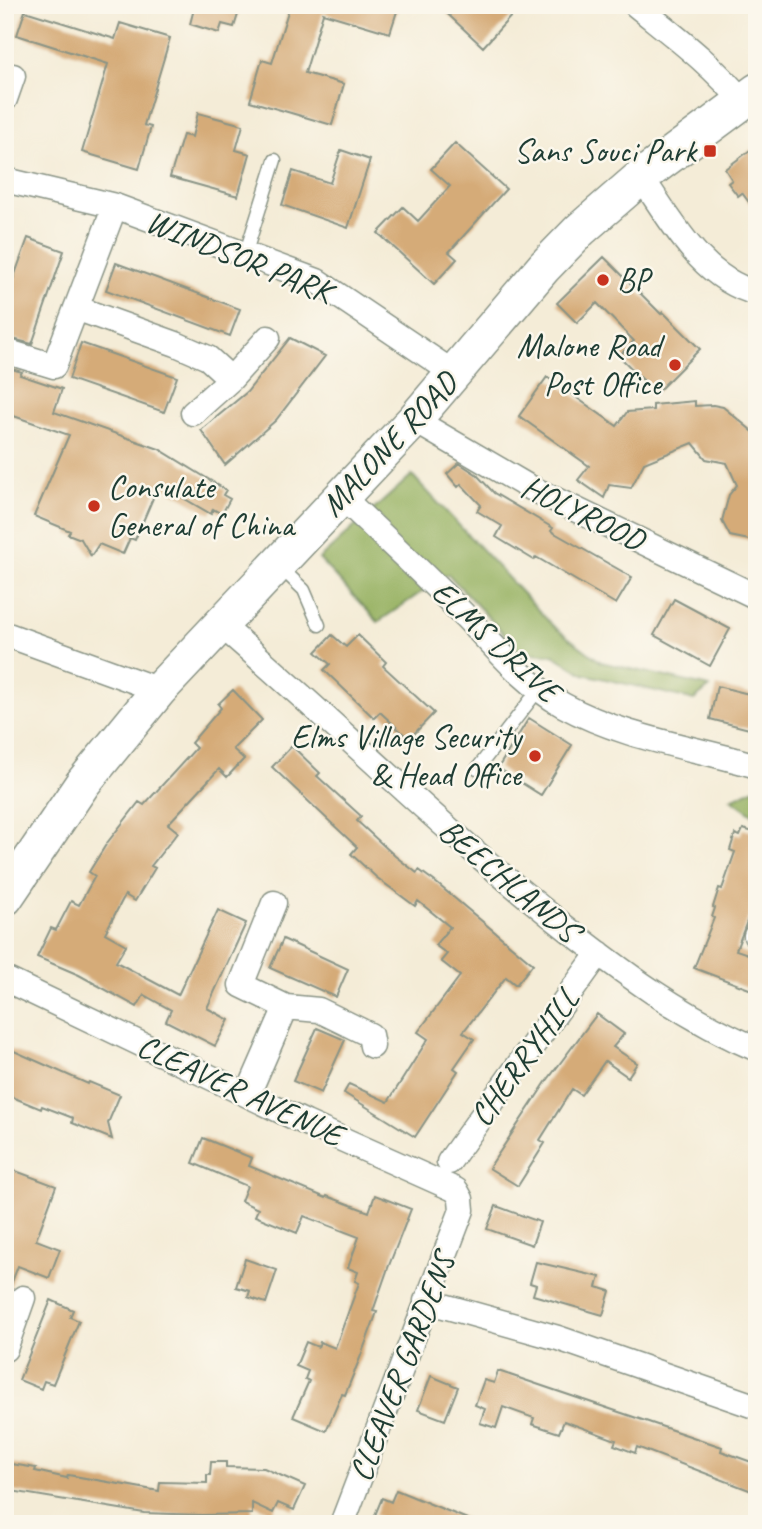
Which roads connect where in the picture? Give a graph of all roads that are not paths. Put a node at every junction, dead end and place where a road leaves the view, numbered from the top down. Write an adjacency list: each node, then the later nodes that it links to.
1 (636, 5): 3 (street)
2 (13, 76): 4 (street)
3 (750, 96): 6 (main road, MALONE ROAD)
4 (5, 99)
5 (275, 160): 9 (lane)
6 (641, 177): 10 (street); 14 (main road, MALONE ROAD)
7 (5, 180): 8 (street, WINDSOR PARK)
8 (115, 206): 9 (street, WINDSOR PARK); 11 (street)
9 (244, 255): 14 (street, WINDSOR PARK)
10 (757, 293)
11 (76, 308): 13 (street); 15 (street)
12 (268, 338): 15 (street)
13 (5, 351)
14 (455, 374): 17 (main road, MALONE ROAD)
15 (231, 379): 16 (street)
16 (193, 413)
17 (414, 420): 18 (main road, MALONE ROAD); 20 (street, HOLYROOD)
18 (342, 496): 19 (main road, MALONE ROAD); 24 (street, ELMS DRIVE)
19 (277, 565): 21 (main road, MALONE ROAD); 22 (lane)
20 (757, 597)
21 (220, 625): 25 (main road, MALONE ROAD); 30 (street, BEECHLANDS)
22 (318, 625)
23 (5, 634): 25 (street)
24 (539, 689): 26 (street, ELMS DRIVE); 27 (lane)
25 (159, 690): 28 (main road, MALONE ROAD)
26 (757, 766)
27 (477, 769)
28 (5, 898)
29 (274, 903): 32 (street)
30 (599, 953): 34 (street, BEECHLANDS); 36 (street, CHERRYHILL)
31 (5, 979): 35 (street, CLEAVER AVENUE)
32 (286, 1007): 33 (street); 35 (street)
33 (372, 1046)
34 (757, 1049)
35 (248, 1094): 37 (street, CLEAVER AVENUE)
36 (449, 1161)
37 (462, 1210): 39 (street, CLEAVER GARDENS)
38 (23, 1298): 40 (street)
39 (426, 1301): 42 (street); 43 (street, CLEAVER GARDENS)
40 (9, 1323): 41 (street)
41 (5, 1349)
42 (757, 1407)
43 (342, 1524)

